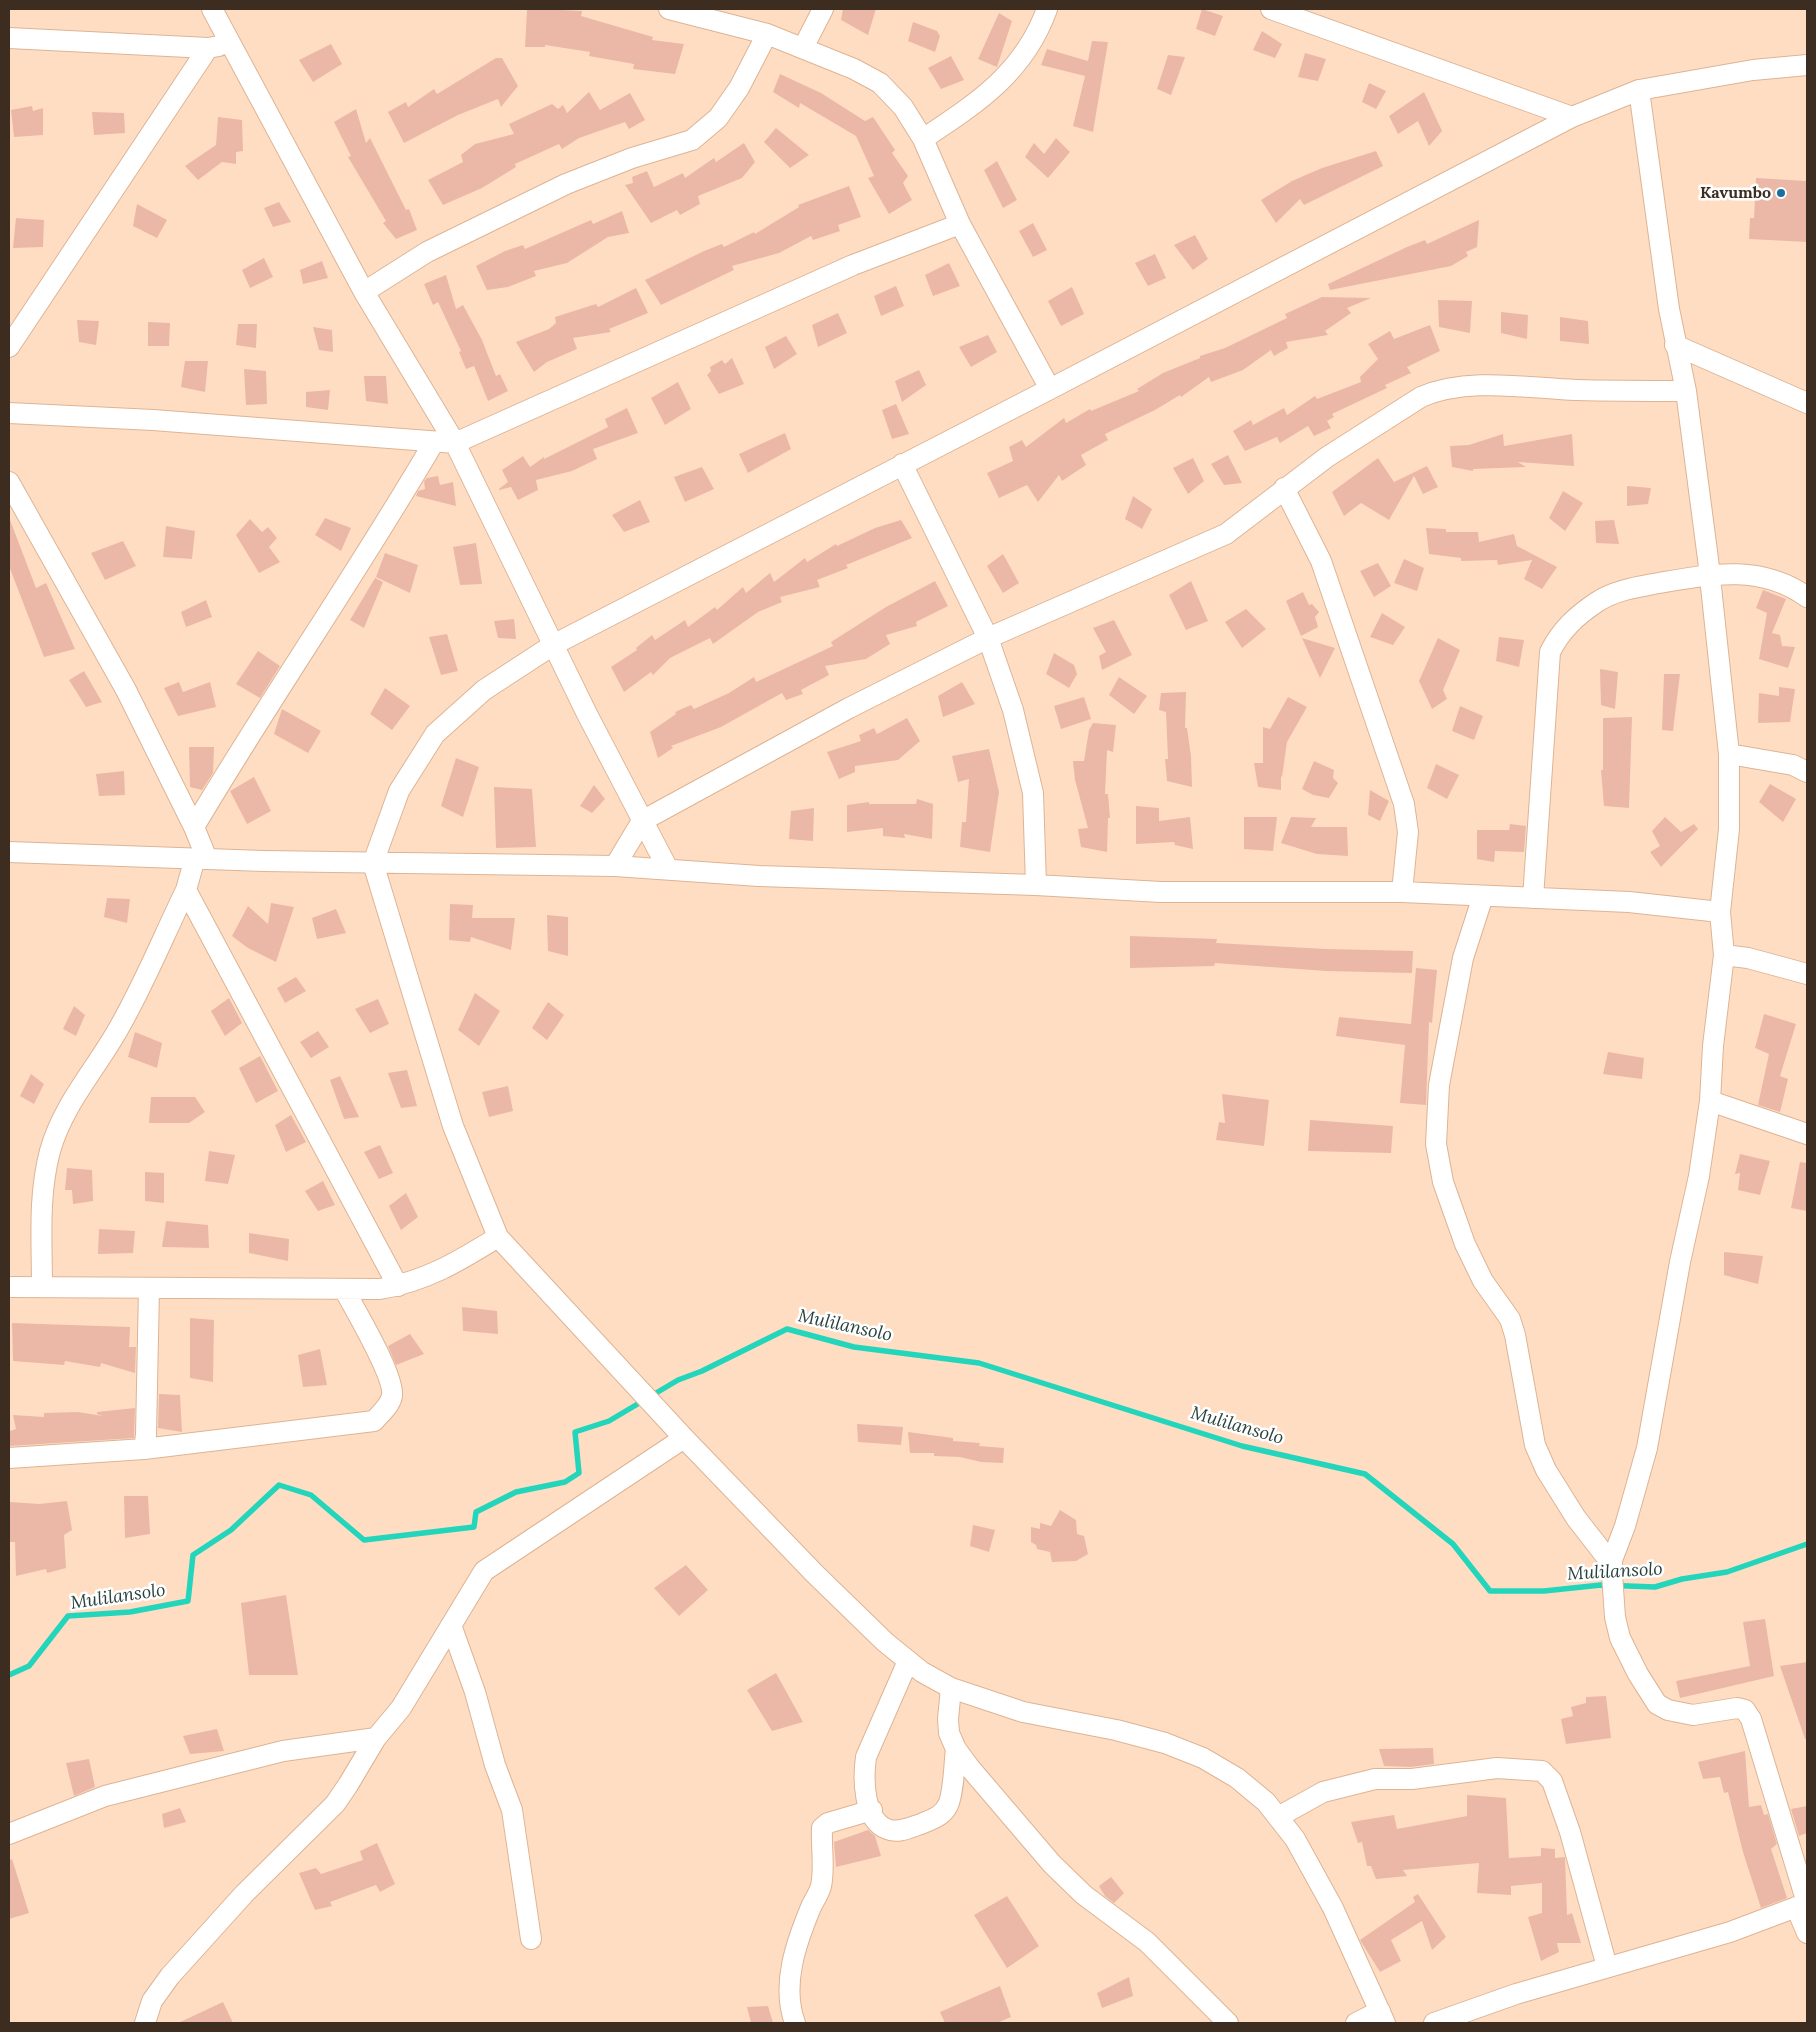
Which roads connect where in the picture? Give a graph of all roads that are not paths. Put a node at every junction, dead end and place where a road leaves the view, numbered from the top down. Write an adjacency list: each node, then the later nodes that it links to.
1 (212, 9): 8 (street)
2 (669, 9): 6 (street)
3 (823, 9): 10 (street)
4 (1047, 9): 14 (street)
5 (1271, 9): 13 (street)
6 (767, 34): 10 (street); 16 (street)
7 (9, 38): 9 (street)
8 (230, 43): 9 (street); 16 (street)
9 (208, 48): 18 (street)
10 (803, 48): 14 (street)
11 (1807, 65): 12 (street)
12 (1639, 90): 13 (street); 17 (street)
13 (1572, 117): 19 (street)
14 (922, 139): 15 (street)
15 (960, 224): 19 (street); 24 (street)
16 (364, 292): 24 (street)
17 (1675, 345): 20 (street); 21 (street)
18 (9, 347)
19 (1050, 389): 25 (street)
20 (1686, 391): 27 (street); 28 (street)
21 (1807, 403)
22 (9, 413): 23 (street)
23 (434, 442): 24 (street); 35 (street)
24 (455, 443): 31 (street)
25 (902, 464): 30 (street); 31 (street)
26 (9, 482): 35 (street)
27 (1284, 488): 30 (street); 43 (street)
28 (1710, 574): 29 (street); 32 (street); 45 (street)
29 (1807, 597)
30 (988, 638): 34 (street); 41 (street)
31 (553, 645): 34 (street); 38 (street)
32 (1729, 754): 33 (street); 46 (street)
33 (1807, 772)
34 (642, 821): 39 (street); 40 (street)
35 (194, 827): 37 (street)
36 (9, 852): 37 (street)
37 (201, 858): 38 (street); 42 (street)
38 (373, 863): 39 (street); 51 (street)
39 (616, 866): 40 (street)
40 (668, 869): 41 (street)
41 (1036, 885): 43 (street)
42 (186, 890): 52 (street); 54 (street)
43 (1402, 892): 44 (street)
44 (1483, 896): 45 (street); 60 (street)
45 (1533, 898): 46 (street)
46 (1720, 912): 47 (street)
47 (1724, 955): 48 (street); 49 (street)
48 (1807, 974)
49 (1710, 1101): 50 (street); 60 (street)
50 (1807, 1134)
51 (498, 1237): 52 (street); 57 (street)
52 (398, 1286): 56 (street)
53 (9, 1287): 54 (street)
54 (42, 1287): 55 (street)
55 (149, 1288): 56 (street); 58 (street)
56 (344, 1289): 58 (street)
57 (684, 1438): 61 (street); 62 (street)
58 (144, 1449): 59 (street)
59 (9, 1458)
60 (1612, 1575): 69 (street)
61 (451, 1625): 64 (street); 71 (street)
62 (908, 1661): 63 (street); 66 (street)
63 (951, 1688): 65 (street); 67 (street)
64 (376, 1738): 68 (street); 74 (street)
65 (956, 1749): 66 (street); 76 (street)
66 (872, 1810): 75 (street)
67 (1278, 1817): 72 (street); 73 (street)
68 (9, 1834)
69 (1803, 1904): 70 (street); 72 (street)
70 (1807, 1933)
71 (531, 1938)
72 (1607, 1967): 78 (street)
73 (1382, 2017): 77 (street)
74 (145, 2023)
75 (795, 2023)
76 (1228, 2023)
77 (1356, 2023)
78 (1434, 2023)

